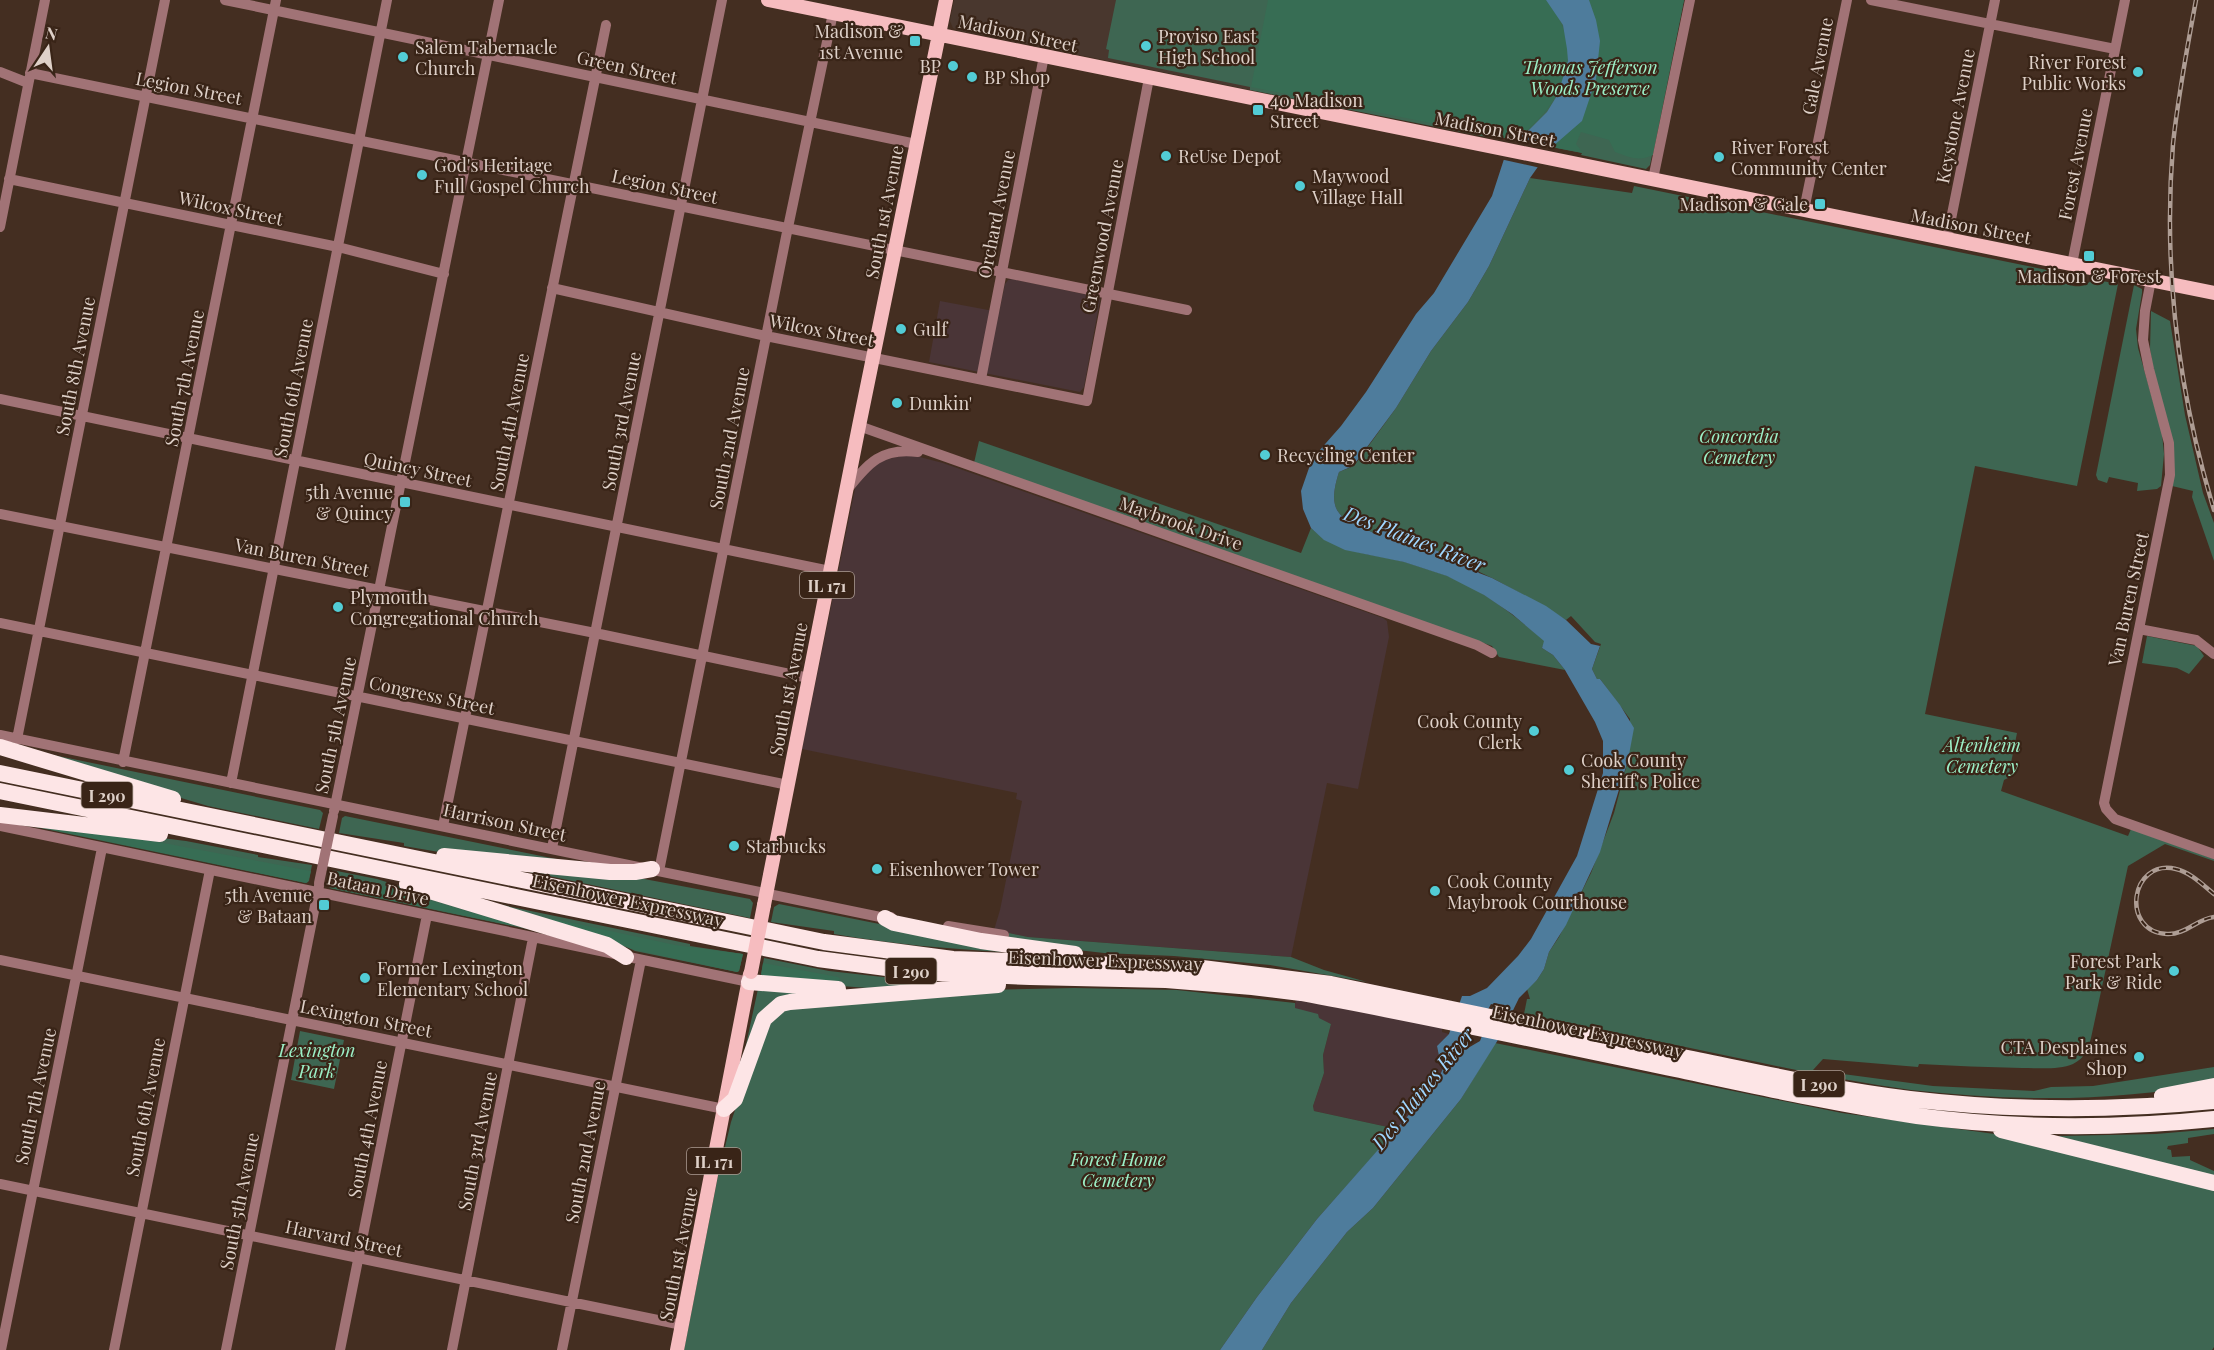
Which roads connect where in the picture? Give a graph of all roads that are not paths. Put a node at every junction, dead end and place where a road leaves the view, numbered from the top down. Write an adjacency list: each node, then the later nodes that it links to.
1 (45, 0): 25 (street)
2 (165, 0): 27 (street, South 8th Avenue)
3 (225, 0): 14 (street, Green Street)
4 (387, 0): 18 (street, South 6th Avenue)
5 (499, 0): 21 (street, South 5th Avenue)
6 (722, 0): 28 (street, South 3rd Avenue)
7 (768, 0): 15 (main road, Madison Street)
8 (946, 0): 19 (main road, South 1st Avenue / IL 171)
9 (1690, 0): 35 (street)
10 (1847, 0): 39 (street, Gale Avenue)
11 (1871, 0): 16 (street)
12 (1995, 0): 16 (street, Keystone Avenue)
13 (2125, 0): 20 (street, Forest Avenue)
14 (275, 5): 18 (street, Green Street); 29 (street, South 7th Avenue)
15 (833, 13): 19 (main road, Madison Street); 30 (street, South 2nd Avenue)
16 (1990, 24): 20 (street); 43 (street, Keystone Avenue)
17 (606, 25): 24 (street, South 4th Avenue)
18 (381, 32): 21 (street, Green Street); 31 (street, South 6th Avenue)
19 (939, 35): 22 (main road, Madison Street); 32 (main road, South 1st Avenue / IL 171)
20 (2115, 49): 46 (street, Forest Avenue)
21 (488, 55): 24 (street, Green Street); 33 (street, South 5th Avenue)
22 (1044, 56): 26 (main road, Madison Street); 47 (street, Orchard Avenue)
23 (0, 72): 25 (street, Legion Street)
24 (595, 77): 28 (street, Green Street); 36 (street, South 4th Avenue)
25 (29, 78): 27 (street, Legion Street); 34 (street)
26 (1149, 78): 35 (main road, Madison Street); 51 (street, Greenwood Avenue)
27 (146, 96): 29 (street, Legion Street); 37 (street, South 8th Avenue)
28 (702, 99): 30 (street, Green Street); 38 (street, South 3rd Avenue)
29 (253, 118): 31 (street, Legion Street); 40 (street, South 7th Avenue)
30 (810, 122): 32 (street, Green Street); 42 (street, South 2nd Avenue)
31 (359, 140): 33 (street, Legion Street); 44 (street, South 6th Avenue)
32 (916, 144): 45 (main road, South 1st Avenue / IL 171)
33 (466, 162): 36 (street, Legion Street); 48 (street, South 5th Avenue)
34 (9, 179): 37 (street, Wilcox Street); 41 (street)
35 (1653, 179): 39 (main road, Madison Street)
36 (574, 184): 38 (street, Legion Street); 50 (street, South 4th Avenue)
37 (124, 202): 40 (street, Wilcox Street); 60 (street, South 8th Avenue)
38 (681, 206): 42 (street, Legion Street); 54 (street, South 3rd Avenue)
39 (1804, 210): 43 (main road, Madison Street)
40 (231, 226): 44 (street, Wilcox Street); 62 (street, South 7th Avenue)
41 (0, 227)
42 (788, 228): 45 (street, Legion Street); 55 (street, South 2nd Avenue)
43 (1947, 239): 46 (main road, Madison Street)
44 (338, 247): 48 (street, Wilcox Street); 64 (street, South 6th Avenue)
45 (895, 250): 47 (street, Legion Street); 56 (main road, South 1st Avenue / IL 171)
46 (2072, 264): 49 (main road, Madison Street)
47 (1002, 272): 51 (street, Legion Street); 57 (street, Orchard Avenue)
48 (444, 274): 65 (street, South 5th Avenue)
49 (2151, 280): 52 (main road, Madison Street); 78 (street, Van Buren Street)
50 (552, 288): 54 (street, Wilcox Street); 67 (street, South 4th Avenue)
51 (1107, 293): 53 (street, Legion Street); 59 (street, Greenwood Avenue)
52 (2214, 293)
53 (1187, 310)
54 (659, 312): 55 (street, Wilcox Street); 70 (street, South 3rd Avenue)
55 (766, 336): 56 (street, Wilcox Street); 72 (street, South 2nd Avenue)
56 (873, 357): 57 (street, Wilcox Street); 61 (main road, South 1st Avenue / IL 171)
57 (981, 379): 59 (street, Wilcox Street)
58 (0, 399): 60 (street, Quincy Street)
59 (1086, 401)
60 (82, 416): 62 (street, Quincy Street); 69 (street, South 8th Avenue)
61 (859, 426): 63 (street, Maybrook Drive); 66 (main road, South 1st Avenue / IL 171)
62 (189, 438): 64 (street, Quincy Street); 71 (street, South 7th Avenue)
63 (939, 454): 66 (street); 81 (street, Maybrook Drive)
64 (296, 460): 65 (street, Quincy Street); 73 (street, South 6th Avenue)
65 (402, 483): 67 (street, Quincy Street); 75 (street, South 5th Avenue)
66 (846, 492): 74 (main road, South 1st Avenue / IL 171)
67 (509, 505): 70 (street, Quincy Street); 76 (street, South 4th Avenue)
68 (0, 514): 69 (street, Van Buren Street)
69 (60, 526): 71 (street, Van Buren Street); 79 (street, South 8th Avenue)
70 (616, 527): 72 (street, Quincy Street); 80 (street, South 3rd Avenue)
71 (167, 547): 73 (street, Van Buren Street); 82 (street, South 7th Avenue)
72 (723, 549): 74 (street, Quincy Street); 84 (street, South 2nd Avenue)
73 (274, 569): 75 (street, Van Buren Street); 85 (street, South 6th Avenue)
74 (830, 572): 86 (main road, South 1st Avenue / IL 171)
75 (380, 590): 76 (street, Van Buren Street); 87 (street, South 5th Avenue)
76 (488, 611): 80 (street, Van Buren Street); 88 (street, South 4th Avenue)
77 (0, 623): 79 (street, Congress Street)
78 (2139, 629): 83 (street); 107 (street, Van Buren Street)
79 (39, 631): 82 (street, Congress Street); 90 (street, South 8th Avenue)
80 (595, 633): 84 (street, Van Buren Street); 91 (street, South 3rd Avenue)
81 (1492, 652)
82 (145, 653): 85 (street, Congress Street); 93 (street, South 7th Avenue)
83 (2214, 654)
84 (702, 656): 86 (street, Van Buren Street); 94 (street, South 2nd Avenue)
85 (253, 675): 87 (street, Congress Street); 96 (street, South 6th Avenue)
86 (809, 678): 97 (main road, South 1st Avenue / IL 171)
87 (358, 697): 88 (street, Congress Street); 99 (street, South 5th Avenue)
88 (466, 719): 91 (street, Congress Street); 103 (street, South 4th Avenue)
89 (0, 735): 90 (street, Harrison Street)
90 (17, 739): 93 (street, Harrison Street)
91 (573, 741): 94 (street, Congress Street); 106 (street, South 3rd Avenue)
92 (0, 747): 101 (highway)
93 (123, 762): 96 (street, Harrison Street)
94 (681, 763): 97 (street, Congress Street); 111 (street, South 2nd Avenue)
95 (0, 773): 101 (highway, Eisenhower Expressway / I 290)
96 (231, 783): 99 (street, Harrison Street)
97 (788, 785): 113 (main road, South 1st Avenue / IL 171)
98 (0, 791): 104 (highway, Eisenhower Expressway / I 290)
99 (336, 804): 103 (street, Harrison Street); 112 (street, South 5th Avenue, bridge)
100 (0, 815): 104 (highway)
101 (214, 818): 108 (highway, Eisenhower Expressway / I 290)
102 (0, 826): 105 (street, Bataan Drive)
103 (443, 826): 106 (street, Harrison Street)
104 (200, 832): 109 (highway, Eisenhower Expressway / I 290)
105 (102, 848): 110 (street, Bataan Drive); 121 (street, South 7th Avenue)
106 (552, 848): 111 (street, Harrison Street)
107 (2214, 854)
108 (410, 859): 111 (highway); 120 (highway, Eisenhower Expressway / I 290)
109 (377, 869): 118 (highway); 123 (highway, Eisenhower Expressway / I 290)
110 (210, 870): 112 (street, Bataan Drive); 125 (street, South 6th Avenue)
111 (656, 870): 113 (street, Harrison Street)
112 (319, 888): 114 (street, Bataan Drive); 127 (street, South 5th Avenue)
113 (765, 899): 115 (street, Harrison Street); 122 (main road, South 1st Avenue / IL 171, bridge)
114 (427, 915): 117 (street, Bataan Drive); 129 (street, South 4th Avenue)
115 (885, 918): 116 (street, Harrison Street); 120 (highway)
116 (1004, 935)
117 (533, 938): 118 (street, Bataan Drive); 130 (street, South 3rd Avenue)
118 (634, 958): 122 (street, Bataan Drive); 131 (street, South 2nd Avenue)
119 (0, 960): 121 (street, Lexington Street)
120 (1114, 964): 126 (highway, Eisenhower Expressway / I 290)
121 (76, 975): 125 (street, Lexington Street); 140 (street, South 7th Avenue)
122 (750, 977): 124 (highway); 135 (main road, South 1st Avenue / IL 171)
123 (1030, 977): 124 (highway); 126 (highway, Eisenhower Expressway / I 290)
124 (878, 993): 135 (highway)
125 (183, 998): 127 (street, Lexington Street); 141 (street, South 6th Avenue)
126 (1454, 1016): 128 (highway, Eisenhower Expressway / I 290)
127 (291, 1019): 129 (street, Lexington Street); 142 (street, South 5th Avenue)
128 (1518, 1030): 134 (highway, Eisenhower Expressway / I 290); 137 (highway, Eisenhower Expressway / I 290)
129 (402, 1042): 130 (street, Lexington Street); 143 (street, South 4th Avenue)
130 (508, 1064): 131 (street, Lexington Street); 144 (street, South 3rd Avenue)
131 (616, 1086): 135 (street, Lexington Street); 145 (street, South 2nd Avenue)
132 (2214, 1086): 134 (highway)
133 (2214, 1101): 134 (highway, Eisenhower Expressway / I 290)
134 (2123, 1108)
135 (724, 1109): 146 (main road, South 1st Avenue / IL 171)
136 (2214, 1119): 137 (highway, Eisenhower Expressway / I 290)
137 (1980, 1122): 138 (highway)
138 (2214, 1183)
139 (0, 1184): 140 (street, Harvard Street)
140 (32, 1191): 141 (street, Harvard Street); 147 (street, South 7th Avenue)
141 (140, 1213): 142 (street, Harvard Street); 148 (street, South 6th Avenue)
142 (248, 1235): 143 (street, Harvard Street); 149 (street, South 5th Avenue)
143 (358, 1258): 144 (street, Harvard Street); 150 (street, South 4th Avenue)
144 (467, 1280): 145 (street, Harvard Street); 151 (street, South 3rd Avenue)
145 (572, 1302): 146 (street, Harvard Street); 152 (street, South 2nd Avenue)
146 (682, 1325): 153 (main road, South 1st Avenue / IL 171)
147 (1, 1350)
148 (114, 1350)
149 (226, 1350)
150 (340, 1350)
151 (452, 1350)
152 (562, 1350)
153 (677, 1350)

